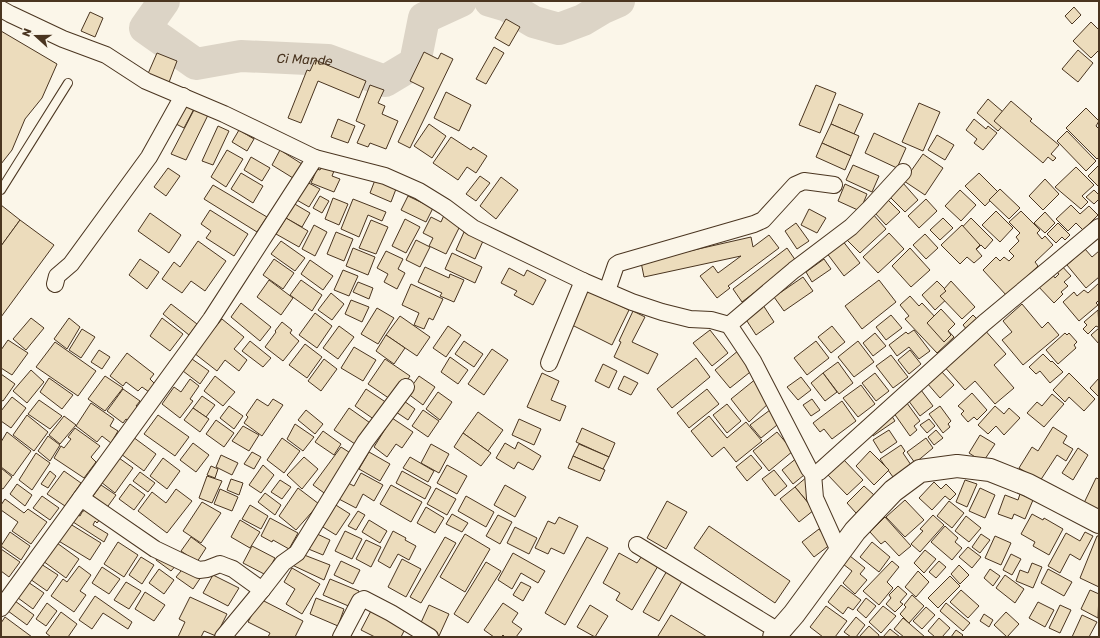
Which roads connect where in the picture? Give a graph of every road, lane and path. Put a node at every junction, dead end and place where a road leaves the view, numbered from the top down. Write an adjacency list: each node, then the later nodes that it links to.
1 (1, 9): 3 (street)
2 (68, 83): 7 (lane)
3 (183, 96): 4 (street); 10 (street)
4 (315, 158): 9 (street); 16 (street)
5 (903, 172): 12 (street)
6 (834, 185): 11 (street)
7 (2, 186)
8 (1098, 230): 15 (street)
9 (583, 281): 11 (street); 13 (street)
10 (55, 284)
11 (607, 291): 12 (street)
12 (729, 325): 15 (street)
13 (549, 363)
14 (406, 387): 20 (street)
15 (813, 474): 19 (street)
16 (81, 498): 20 (street); 21 (street)
17 (1099, 522): 19 (main road)
18 (637, 545): 22 (street)
19 (838, 551): 22 (main road)
20 (262, 590): 23 (street)
21 (1, 608)
22 (776, 634)
23 (223, 637)
24 (341, 637): 25 (street)
25 (430, 637)

